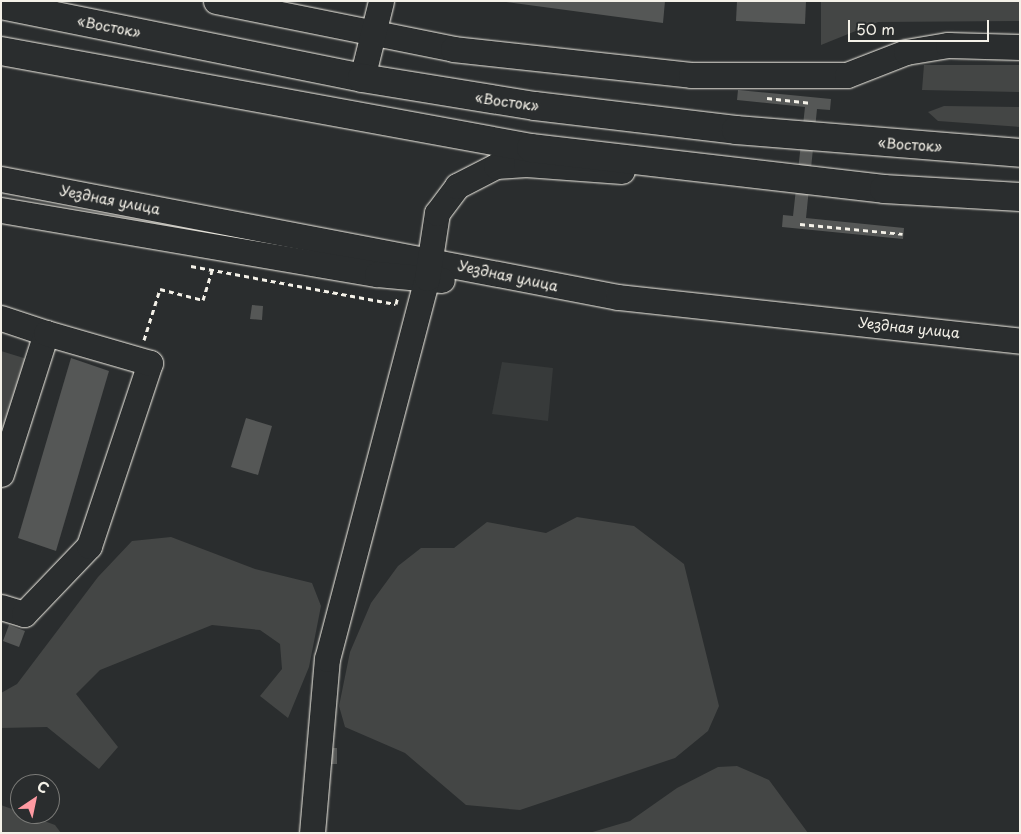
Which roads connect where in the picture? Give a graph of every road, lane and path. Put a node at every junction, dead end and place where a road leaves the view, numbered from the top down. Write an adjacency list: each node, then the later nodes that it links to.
1 (216, 1): 4 (street)
2 (381, 1): 4 (street)
3 (1, 5): 7 (highway, «Восток»)
4 (373, 35): 5 (street); 7 (street)
5 (1020, 47)
6 (1, 52): 11 (highway)
7 (362, 78): 10 (highway, «Восток»)
8 (756, 97): 9 (path)
9 (812, 103)
10 (1020, 153)
11 (690, 168): 13 (highway); 17 (street)
12 (1, 179): 17 (street, Уездная улица)
13 (1020, 197)
14 (1, 210): 17 (street, Уездная улица)
15 (800, 224): 16 (path)
16 (903, 234)
17 (429, 269): 20 (street, Уездная улица); 23 (street)
18 (1, 318): 19 (street)
19 (46, 333): 21 (street); 22 (street)
20 (1020, 341)
21 (1, 474)
22 (1, 607)
23 (312, 833)

